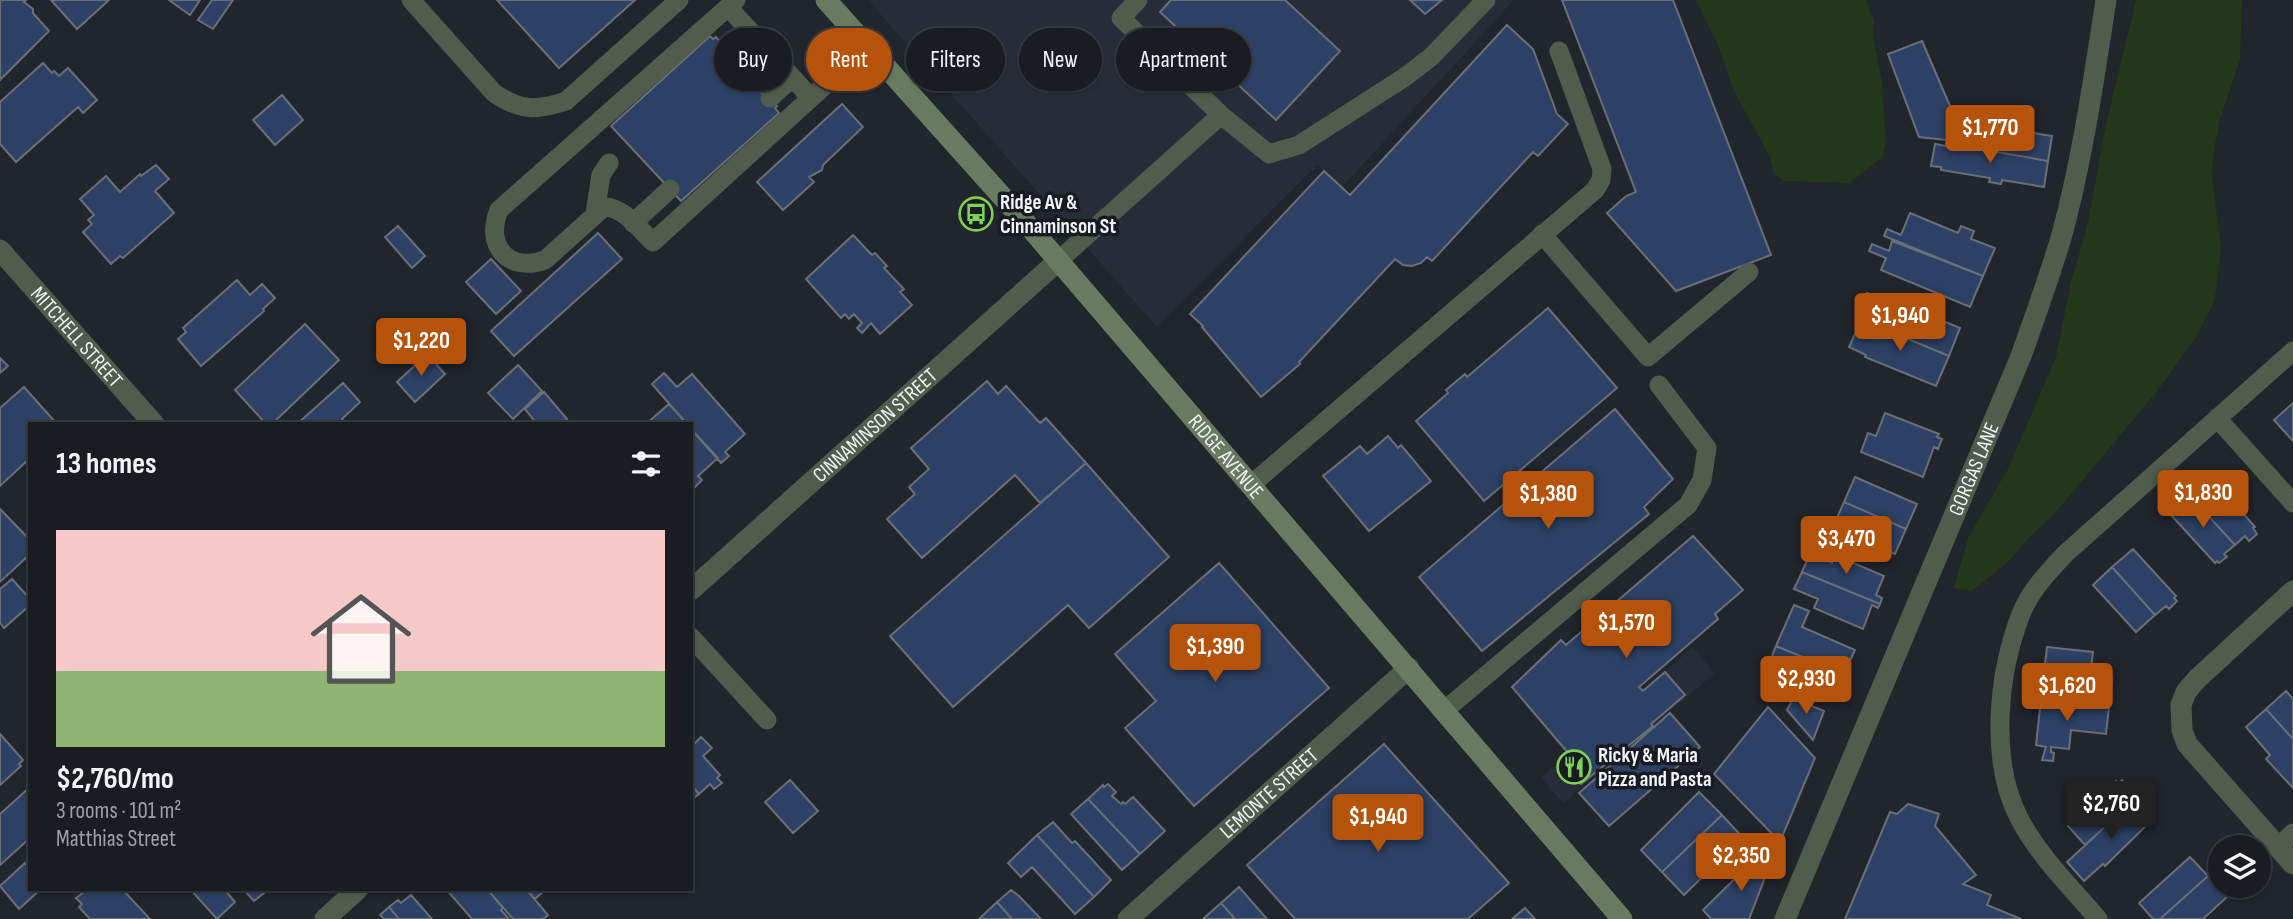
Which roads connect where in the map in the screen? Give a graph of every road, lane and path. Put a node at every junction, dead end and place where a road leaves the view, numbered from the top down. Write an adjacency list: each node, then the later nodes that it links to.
1 (411, 0): 2 (lane)
2 (679, 0)
3 (826, 0): 9 (main road, RIDGE AVENUE)
4 (1138, 0): 17 (lane)
5 (1486, 0): 17 (lane)
6 (2106, 0): 44 (street, GORGAS LANE)
7 (732, 4): 8 (lane); 20 (lane)
8 (751, 28)
9 (851, 28)
10 (1559, 51): 22 (lane)
11 (892, 74): 24 (main road, RIDGE AVENUE)
12 (792, 78): 16 (lane)
13 (778, 91): 15 (lane)
14 (819, 91): 16 (lane)
15 (770, 98)
16 (811, 98): 21 (lane)
17 (1221, 115): 24 (lane)
18 (609, 163): 20 (lane)
19 (670, 189): 21 (lane)
20 (595, 213): 21 (lane)
21 (633, 223)
22 (1542, 234): 25 (lane); 30 (lane)
23 (0, 250): 29 (street, MITCHELL STREET)
24 (1058, 261): 30 (main road, RIDGE AVENUE); 32 (street, CINNAMINSON STREET)
25 (1749, 272)
26 (2293, 351): 28 (lane)
27 (1659, 385): 36 (lane)
28 (2217, 418): 31 (lane); 45 (lane)
29 (152, 422)
30 (1252, 484): 35 (main road, RIDGE AVENUE)
31 (2293, 503)
32 (693, 588)
33 (2293, 591): 38 (street)
34 (693, 639): 37 (lane)
35 (1409, 668): 36 (main road, RIDGE AVENUE); 42 (street, LEMONTE STREET)
36 (1445, 710): 43 (main road, RIDGE AVENUE)
37 (767, 720)
38 (2285, 840): 39 (street)
39 (2293, 864)
40 (356, 891): 41 (street)
41 (325, 919)
42 (1128, 919)
43 (1622, 919)
44 (1785, 919)
45 (2098, 919)

